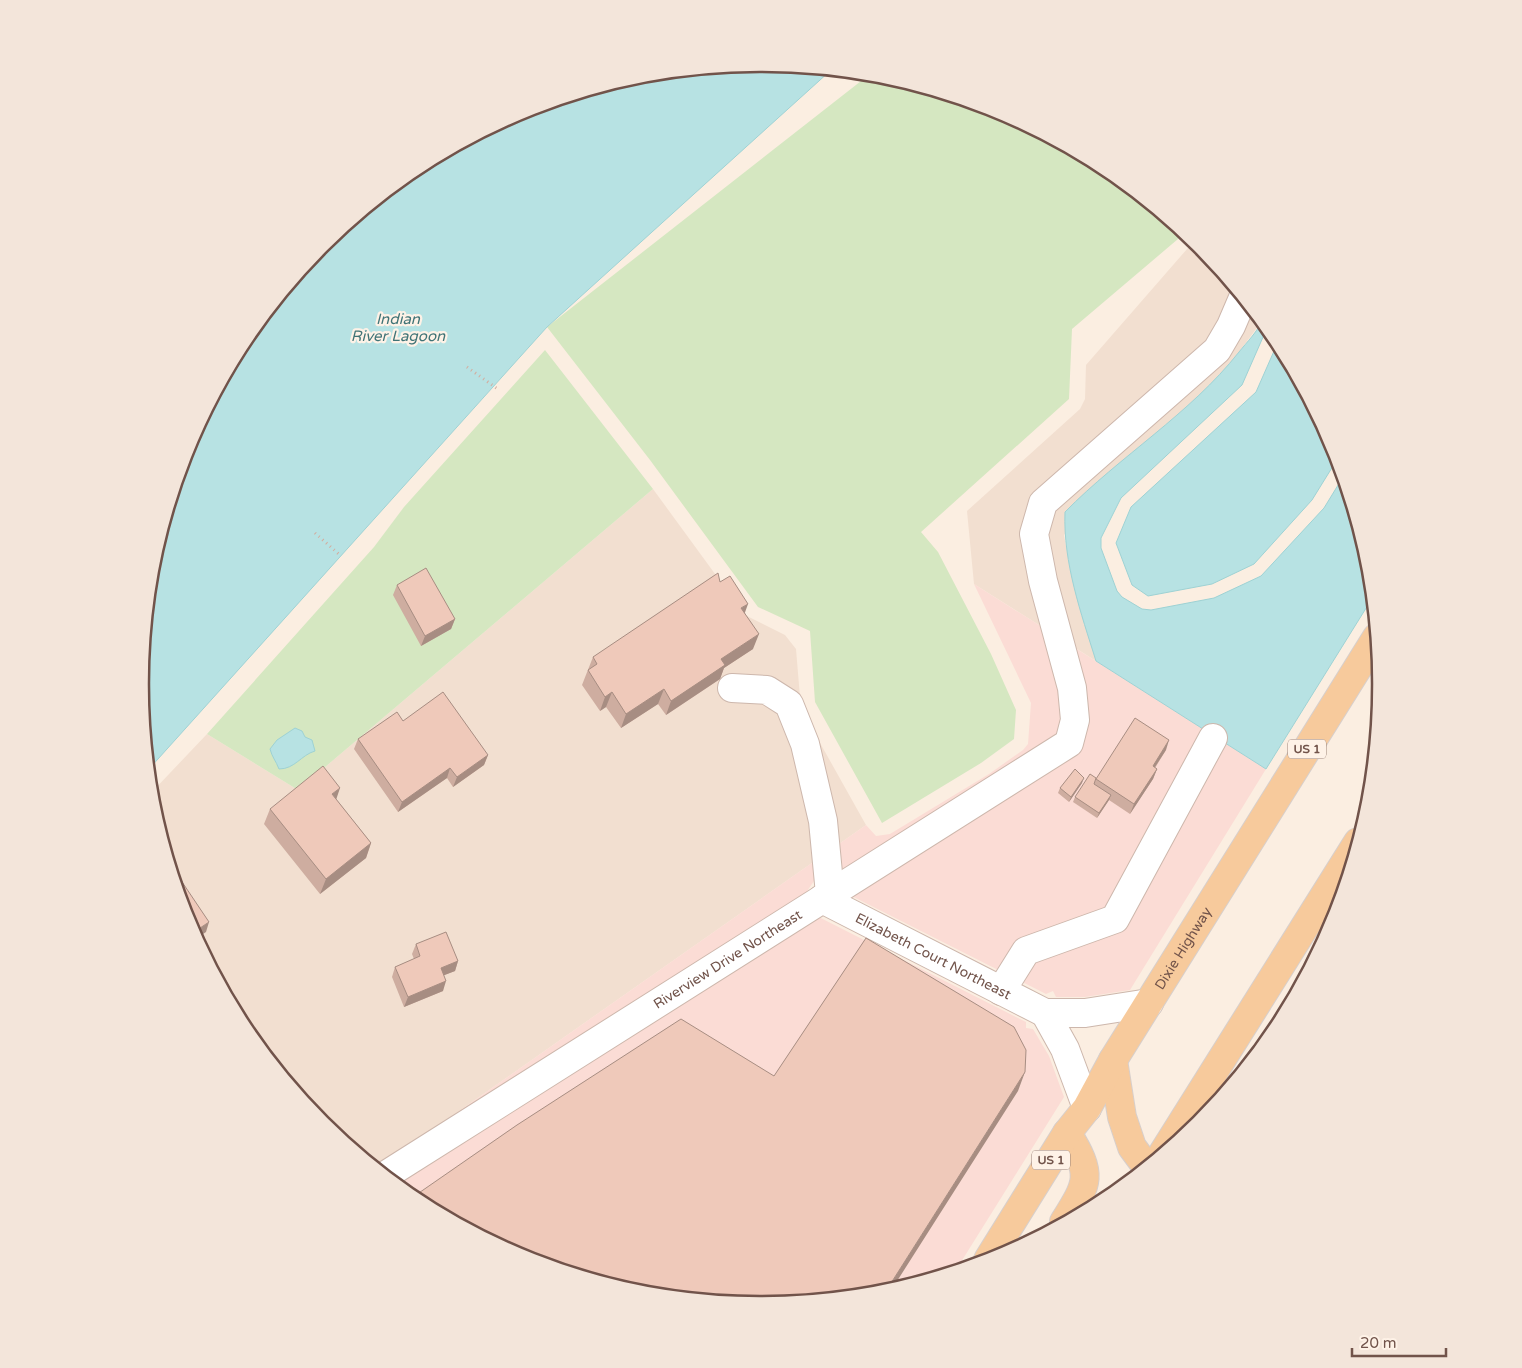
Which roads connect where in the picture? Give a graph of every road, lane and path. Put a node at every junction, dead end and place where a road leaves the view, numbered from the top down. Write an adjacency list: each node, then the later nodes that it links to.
1 (1240, 305): 10 (street, Riverview Drive Northeast)
2 (467, 367): 3 (path)
3 (500, 390)
4 (315, 533): 5 (path)
5 (341, 556)
6 (1371, 647): 12 (main road, Dixie Highway / US 1)
7 (732, 688): 10 (street)
8 (1213, 738): 11 (street)
9 (1346, 861): 17 (main road)
10 (826, 897): 11 (street, Elizabeth Court Northeast); 19 (street, Riverview Drive Northeast)
11 (1001, 990): 13 (street, Elizabeth Court Northeast)
12 (1149, 1003): 13 (street, Elizabeth Court Northeast); 14 (main road, Dixie Highway / US 1)
13 (1045, 1013): 15 (street)
14 (1113, 1060): 15 (main road, Dixie Highway / US 1); 18 (main road)
15 (1087, 1108): 16 (main road, Dixie Highway / US 1)
16 (1067, 1133): 20 (main road); 21 (main road, Dixie Highway / US 1)
17 (1176, 1133)
18 (1143, 1161)
19 (392, 1171)
20 (1070, 1212)
21 (995, 1249)

